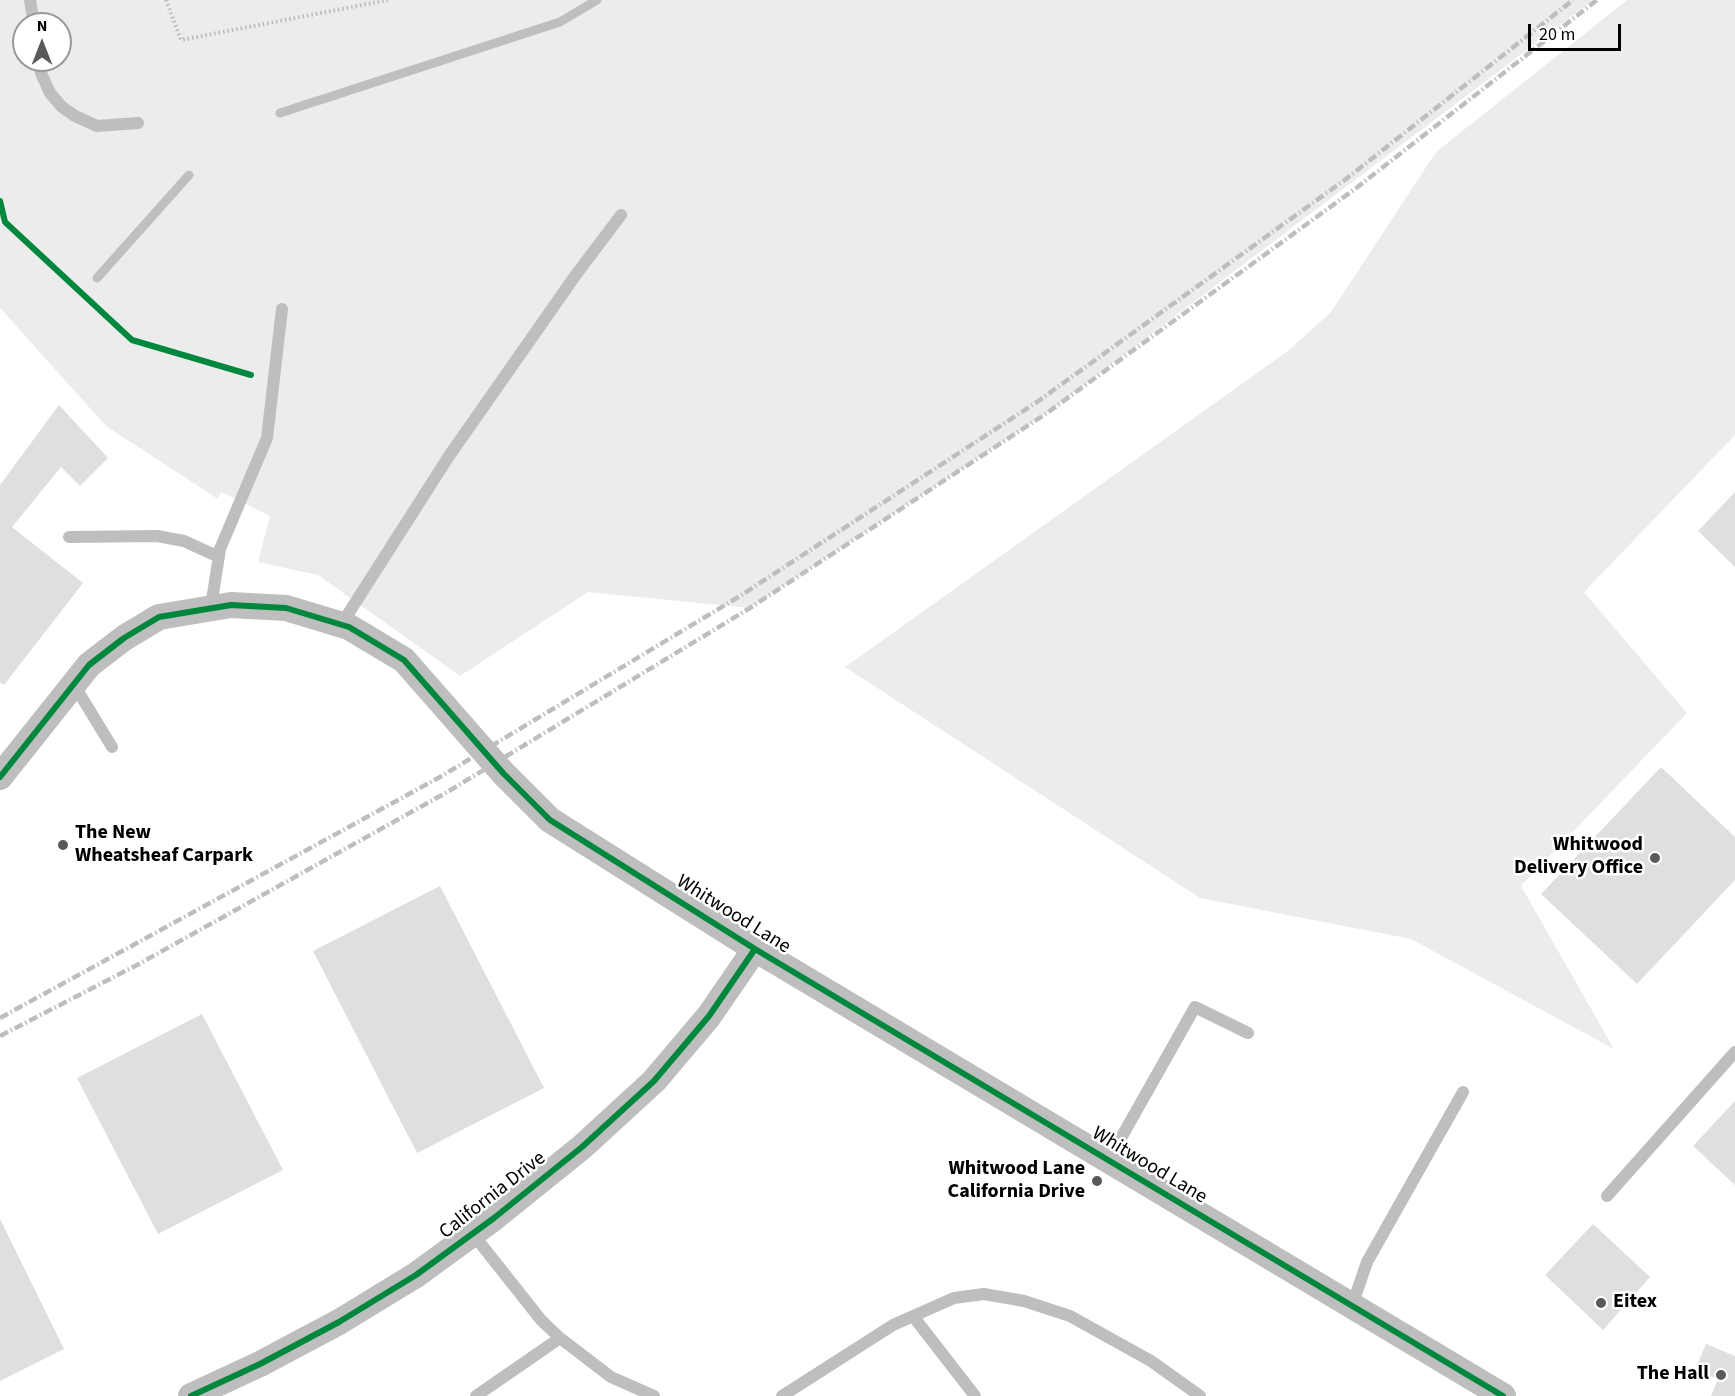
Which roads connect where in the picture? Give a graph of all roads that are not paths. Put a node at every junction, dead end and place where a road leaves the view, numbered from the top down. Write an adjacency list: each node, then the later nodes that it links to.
1 (41, 72): 2 (lane)
2 (138, 123)
3 (621, 215): 8 (lane)
4 (282, 309): 6 (lane)
5 (69, 537): 6 (lane)
6 (219, 556): 7 (lane)
7 (212, 607): 8 (street, Whitwood Lane); 9 (street, Whitwood Lane)
8 (341, 625): 12 (street, Whitwood Lane)
9 (73, 683): 10 (lane); 11 (street, Whitwood Lane)
10 (112, 747)
11 (0, 777)
12 (755, 949): 16 (street, Whitwood Lane); 18 (street, California Drive)
13 (1248, 1033): 16 (lane)
14 (1735, 1052): 17 (lane)
15 (1463, 1092): 19 (lane)
16 (1108, 1161): 19 (street, Whitwood Lane)
17 (1606, 1196)
18 (473, 1234): 21 (lane); 22 (street, California Drive)
19 (1352, 1306): 28 (street, Whitwood Lane)
20 (913, 1316): 25 (lane); 26 (lane); 27 (lane)
21 (560, 1338): 23 (lane); 24 (lane)
22 (191, 1396)
23 (476, 1396)
24 (654, 1396)
25 (782, 1396)
26 (975, 1396)
27 (1200, 1396)
28 (1503, 1396)

